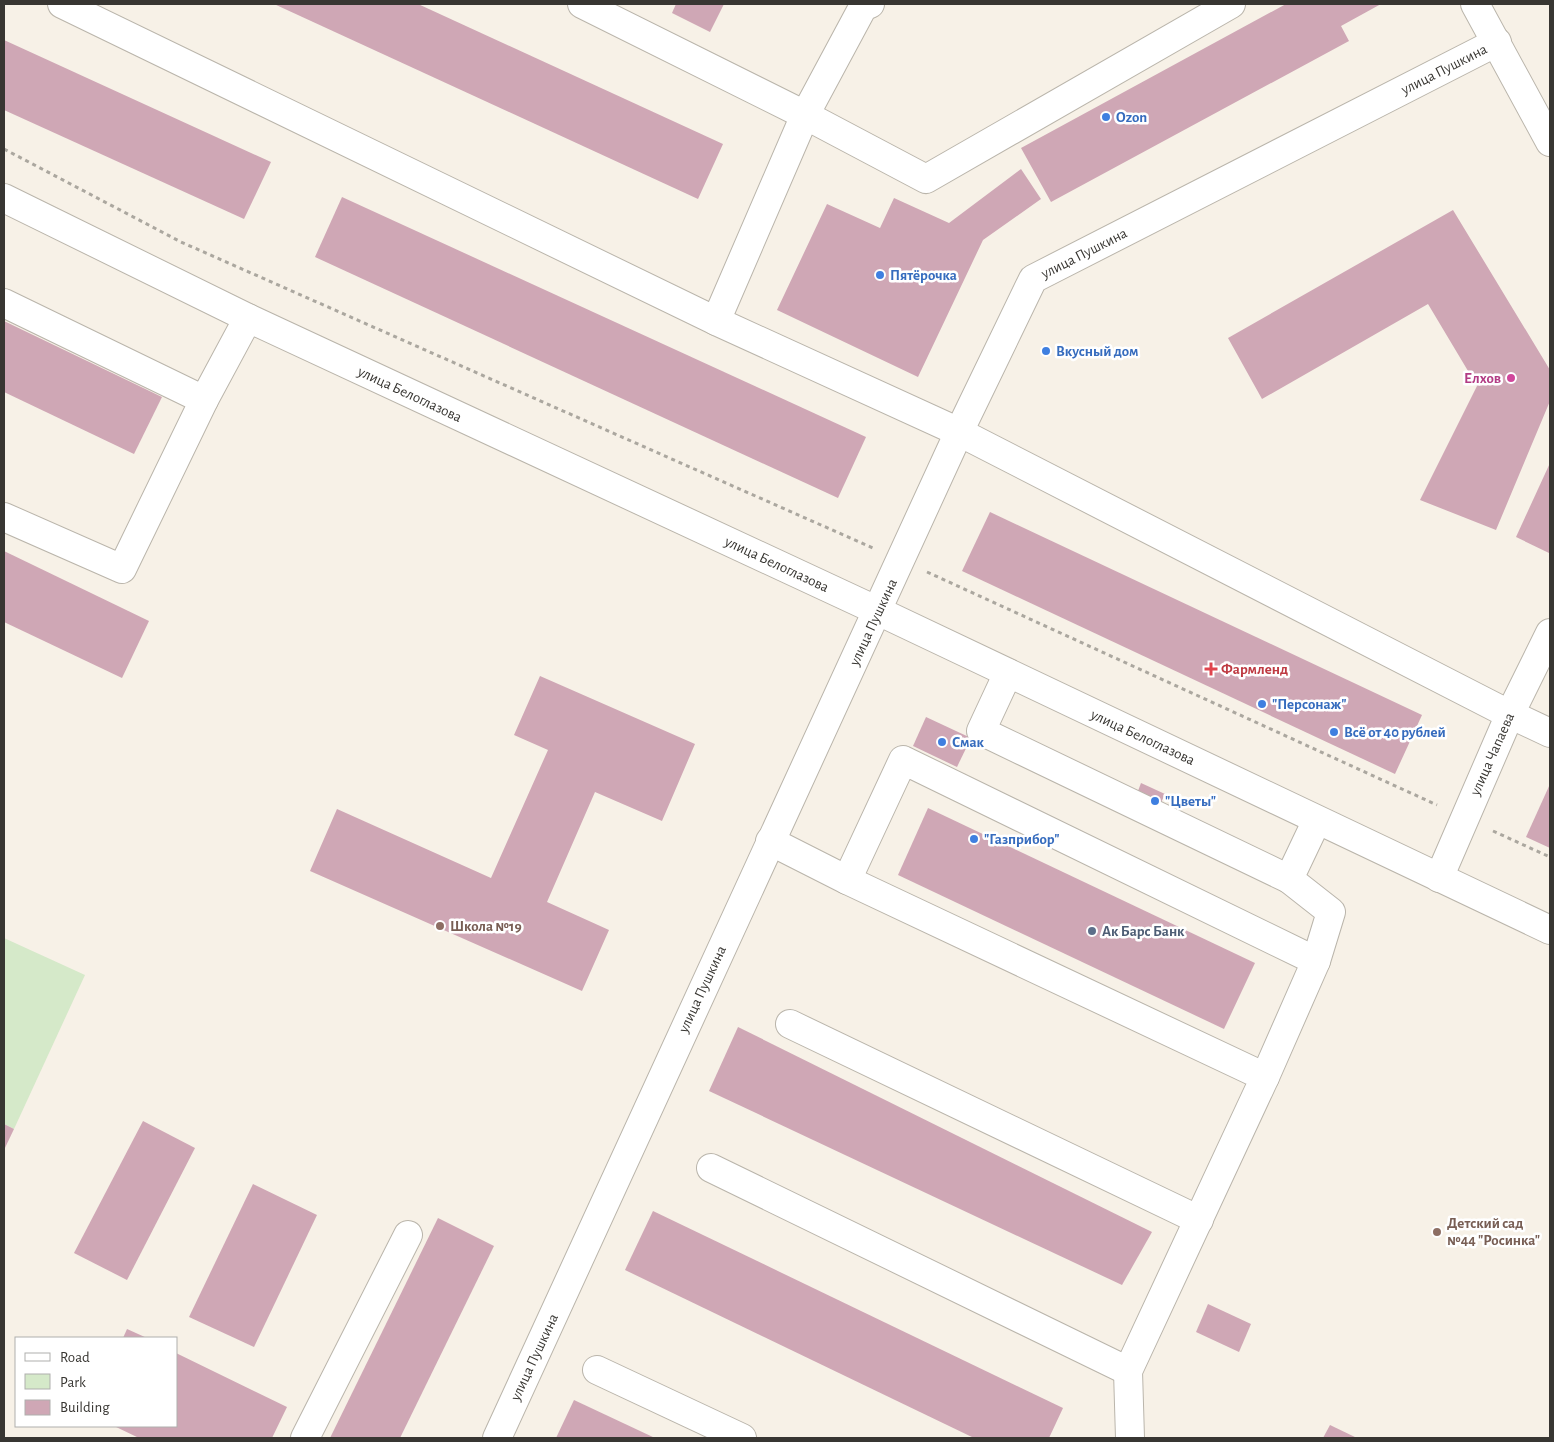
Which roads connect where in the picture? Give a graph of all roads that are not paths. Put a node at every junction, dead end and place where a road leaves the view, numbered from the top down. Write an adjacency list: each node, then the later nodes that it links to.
1 (62, 4): 12 (street)
2 (582, 4): 7 (street)
3 (870, 4): 7 (street)
4 (1231, 4): 7 (street)
5 (1475, 4): 6 (street)
6 (1497, 42): 8 (street); 14 (street, улица Пушкина)
7 (805, 115): 12 (street)
8 (1550, 142)
9 (4, 198): 11 (street, улица Белоглазова)
10 (4, 303): 13 (street)
11 (248, 318): 13 (street); 16 (street, улица Белоглазова)
12 (716, 321): 14 (street)
13 (204, 400): 15 (street)
14 (959, 432): 16 (street, улица Пушкина); 19 (street)
15 (4, 517)
16 (878, 612): 18 (street, улица Белоглазова); 22 (street, улица Пушкина)
17 (1550, 632): 19 (street, улица Чапаева)
18 (1008, 673): 21 (street, улица Белоглазова); 24 (street)
19 (1510, 714): 20 (street); 23 (street, улица Чапаева)
20 (1550, 733)
21 (1316, 820): 23 (street, улица Белоглазова); 24 (street)
22 (770, 842): 25 (street); 36 (street, улица Пушкина)
23 (1439, 878): 26 (street, улица Белоглазова)
24 (1289, 879): 27 (street)
25 (847, 880): 27 (street); 29 (street)
26 (1550, 930)
27 (1316, 961): 29 (street)
28 (790, 1024): 31 (street)
29 (1265, 1077): 31 (street)
30 (711, 1168): 34 (street)
31 (1199, 1220): 34 (street)
32 (408, 1235): 35 (street)
33 (597, 1370): 37 (street)
34 (1128, 1371): 38 (street)
35 (305, 1438)
36 (497, 1438)
37 (742, 1438)
38 (1130, 1438)

